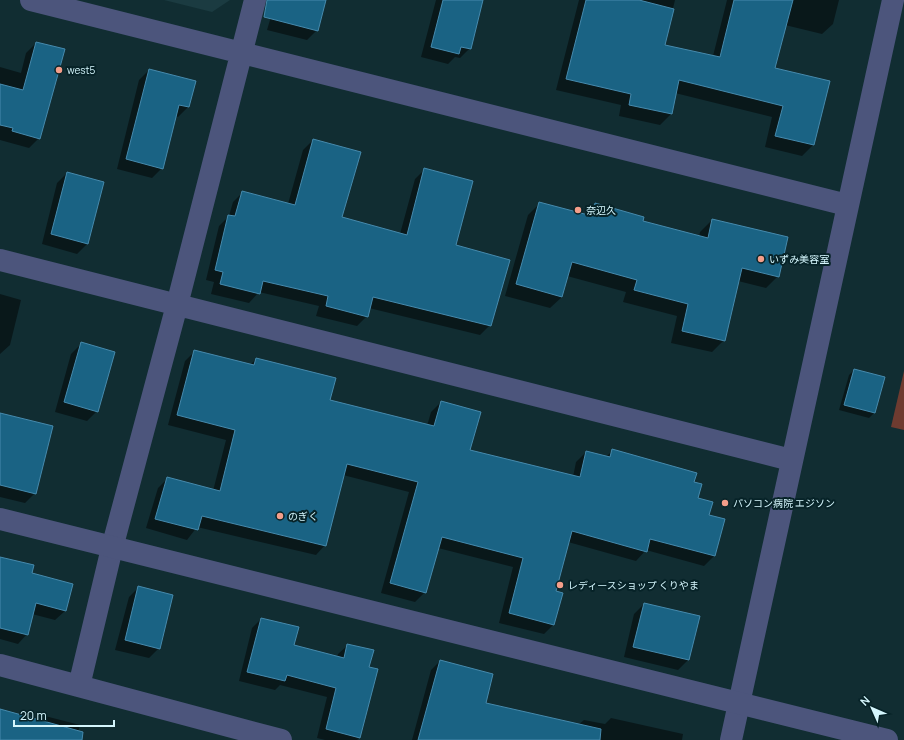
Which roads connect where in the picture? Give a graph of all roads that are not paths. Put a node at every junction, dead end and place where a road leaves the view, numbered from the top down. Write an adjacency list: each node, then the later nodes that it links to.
1 (31, 0): 4 (street)
2 (255, 0): 4 (street)
3 (893, 0): 5 (street)
4 (241, 52): 5 (street); 7 (street)
5 (847, 205): 8 (street)
6 (0, 260): 7 (street)
7 (177, 305): 8 (street); 10 (street)
8 (791, 460): 13 (street)
9 (0, 519): 10 (street)
10 (112, 548): 12 (street); 13 (street)
11 (0, 665): 12 (street)
12 (79, 686): 14 (street)
13 (739, 703): 15 (street); 16 (street)
14 (281, 740)
15 (731, 740)
16 (887, 740)

